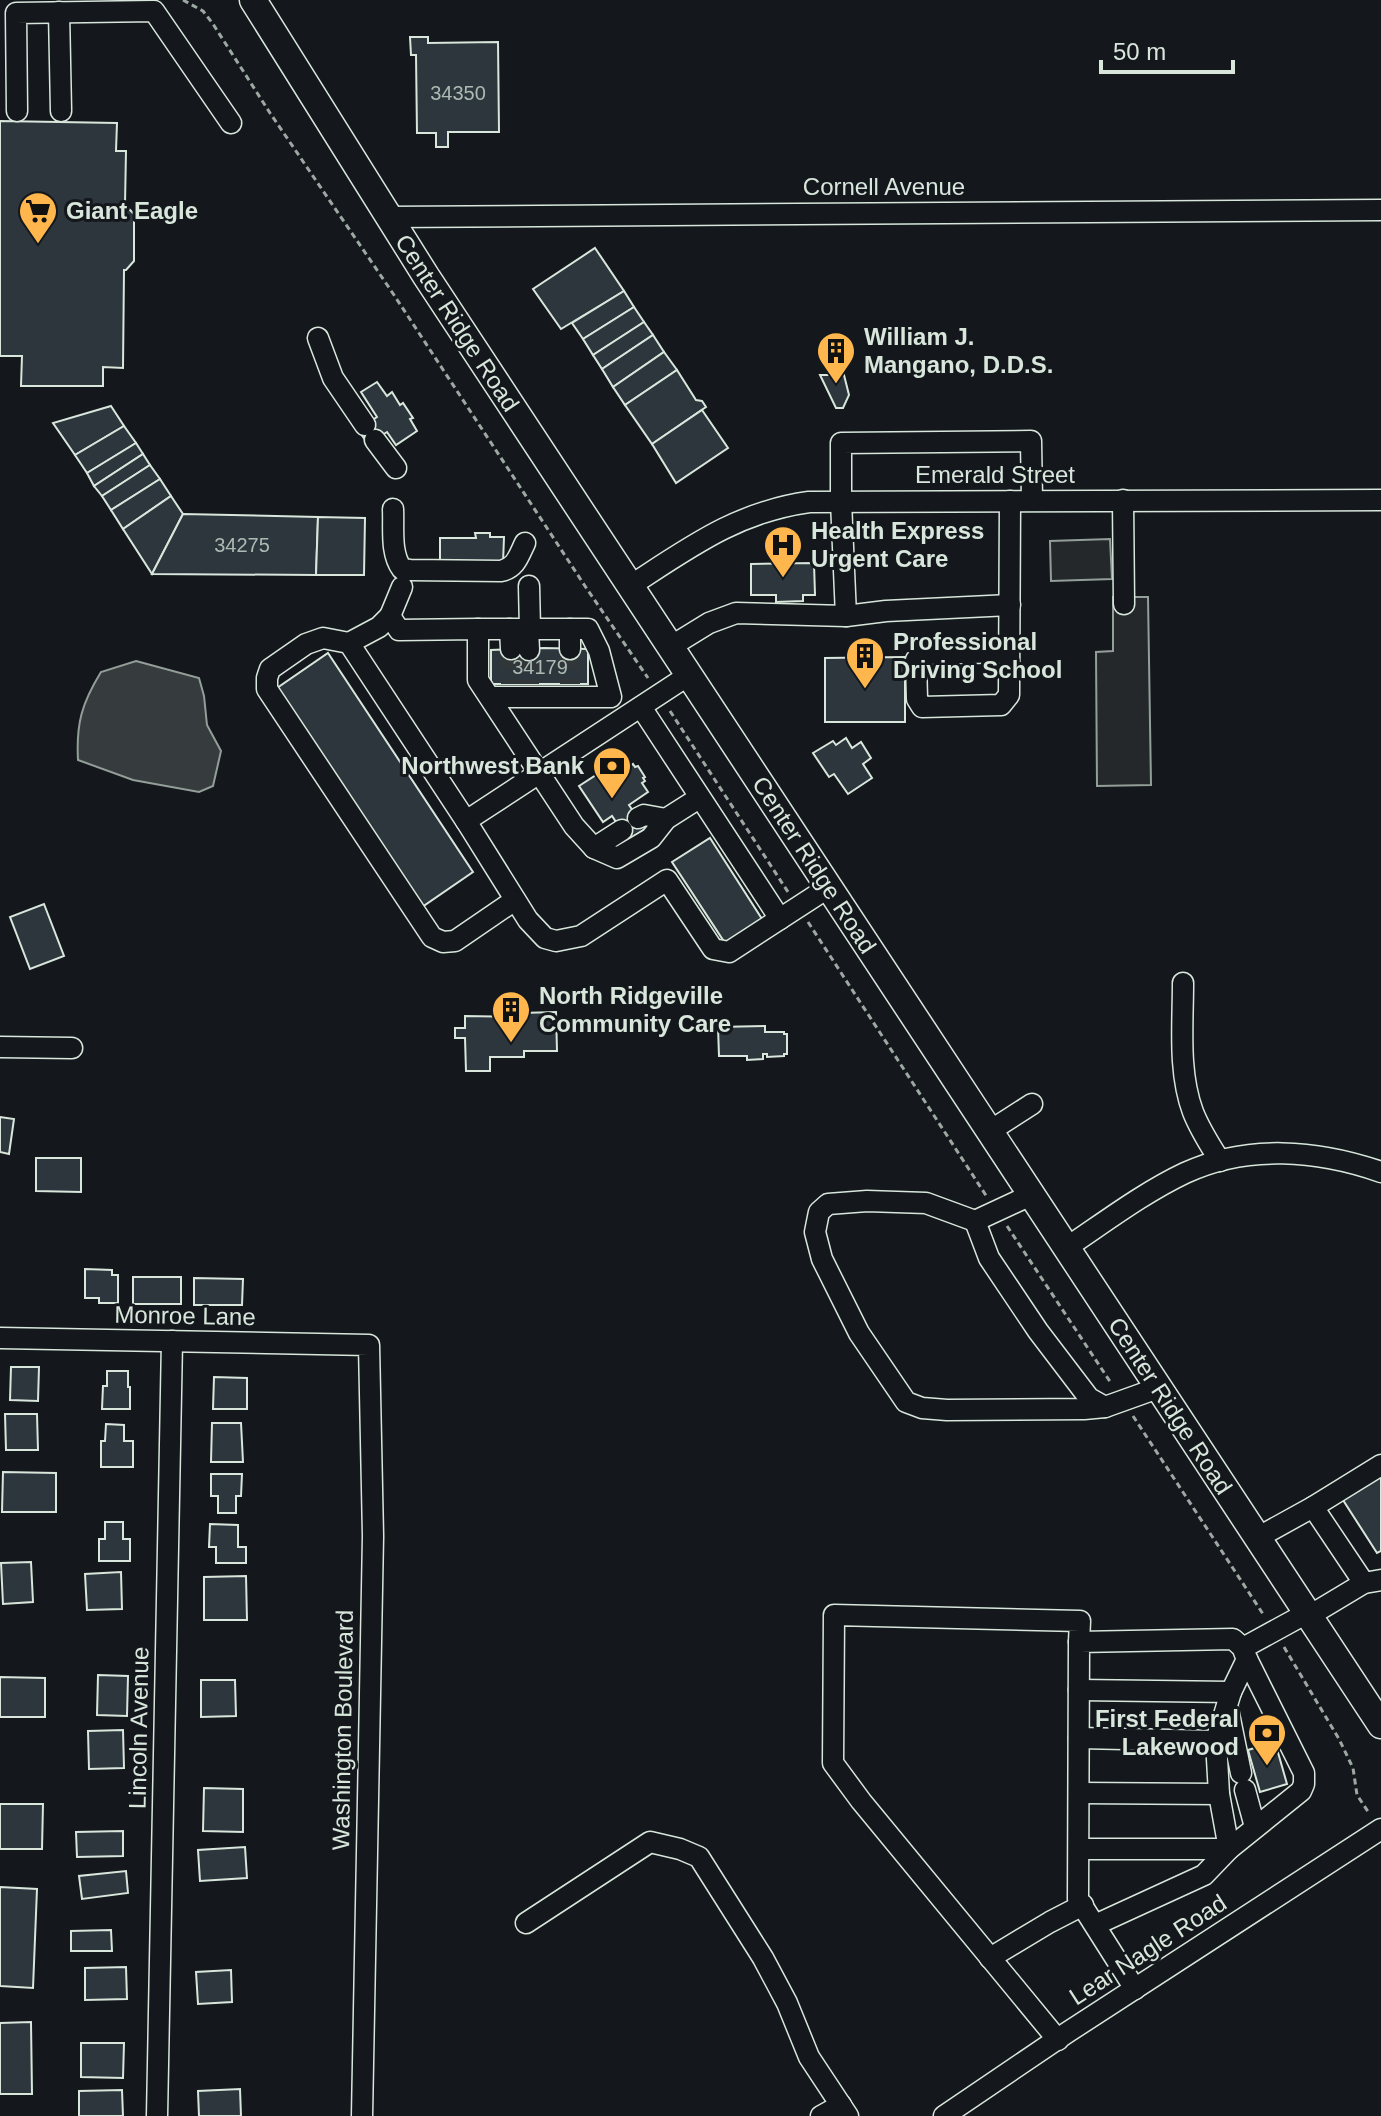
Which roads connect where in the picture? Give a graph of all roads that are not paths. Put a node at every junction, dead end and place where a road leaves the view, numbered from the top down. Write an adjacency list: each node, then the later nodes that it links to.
1 (253, 0): 8 (main road, Center Ridge Road)
2 (16, 6): 3 (street); 4 (street)
3 (59, 12): 5 (street); 6 (street)
4 (17, 111)
5 (61, 111)
6 (231, 123)
7 (1381, 210): 8 (street, Cornell Avenue)
8 (387, 217): 19 (main road, Center Ridge Road)
9 (318, 338): 10 (street)
10 (396, 468)
11 (1032, 500): 12 (street, Emerald Street); 14 (street); 15 (street, Emerald Street)
12 (1123, 500): 13 (street, Emerald Street); 21 (street)
13 (1381, 500)
14 (841, 501): 15 (street, Emerald Street); 19 (street, Emerald Street); 24 (street)
15 (1010, 501): 22 (street)
16 (393, 509): 17 (street)
17 (525, 543)
18 (529, 586): 26 (street)
19 (630, 586): 28 (main road, Center Ridge Road)
20 (402, 587): 23 (street)
21 (1124, 604)
22 (1010, 605): 24 (street); 29 (street)
23 (390, 616): 25 (street); 27 (street)
24 (846, 616): 28 (street)
25 (478, 629): 26 (street); 31 (street)
26 (522, 637): 32 (street)
27 (349, 643): 37 (street); 40 (street)
28 (670, 647): 30 (main road, Center Ridge Road)
29 (1009, 652): 29 (street)
30 (689, 675): 33 (street); 39 (main road, Center Ridge Road)
31 (514, 692): 32 (street); 34 (street)
32 (611, 697): 33 (street)
33 (633, 712): 34 (street); 35 (street)
34 (540, 773): 37 (street); 38 (street)
35 (699, 798): 36 (street); 41 (street)
36 (666, 819): 38 (street); 38 (street)
37 (466, 821): 40 (street)
38 (594, 848)
39 (829, 887): 41 (street); 46 (main road, Center Ridge Road)
40 (515, 900): 41 (street)
41 (780, 919)
42 (1183, 983): 47 (street)
43 (0, 1047): 44 (street)
44 (72, 1048)
45 (1032, 1104): 46 (street)
46 (990, 1131): 49 (main road, Center Ridge Road)
47 (1220, 1161): 48 (street); 51 (street)
48 (1381, 1172)
49 (1031, 1195): 50 (street); 51 (main road, Center Ridge Road)
50 (975, 1221): 56 (street); 56 (street)
51 (1066, 1248): 55 (main road, Center Ridge Road)
52 (0, 1338): 53 (street, Monroe Lane)
53 (172, 1341): 54 (street, Monroe Lane); 82 (street, Lincoln Avenue)
54 (369, 1345): 83 (street, Washington Boulevard)
55 (1158, 1388): 56 (street); 59 (main road, Center Ridge Road)
56 (1114, 1404)
57 (1381, 1465): 58 (street)
58 (1313, 1507): 59 (street); 60 (street)
59 (1257, 1538): 61 (main road, Center Ridge Road)
60 (1373, 1581): 61 (street)
61 (1308, 1614): 63 (street); 66 (main road, Center Ridge Road)
62 (1079, 1642): 63 (street); 64 (street); 78 (street)
63 (1245, 1653): 65 (street); 71 (street)
64 (1079, 1690): 65 (street); 67 (street)
65 (1229, 1699): 68 (street); 71 (street)
66 (1381, 1725)
67 (1079, 1738): 68 (street); 69 (street)
68 (1216, 1741): 70 (street)
69 (1079, 1793): 70 (street); 73 (street)
70 (1219, 1794): 74 (street)
71 (1255, 1827): 74 (street)
72 (1381, 1829): 79 (street, Lear Nagle Road)
73 (1079, 1849): 74 (street); 75 (street)
74 (1229, 1849): 77 (street)
75 (1083, 1905): 77 (street); 78 (street)
76 (526, 1923): 81 (street)
77 (1095, 1925): 79 (street)
78 (990, 1958): 80 (street)
79 (1135, 1989): 80 (street, Lear Nagle Road)
80 (1058, 2040): 85 (street, Lear Nagle Road)
81 (844, 2110): 84 (street)
82 (157, 2116)
83 (362, 2116)
84 (821, 2116)
85 (944, 2116)

